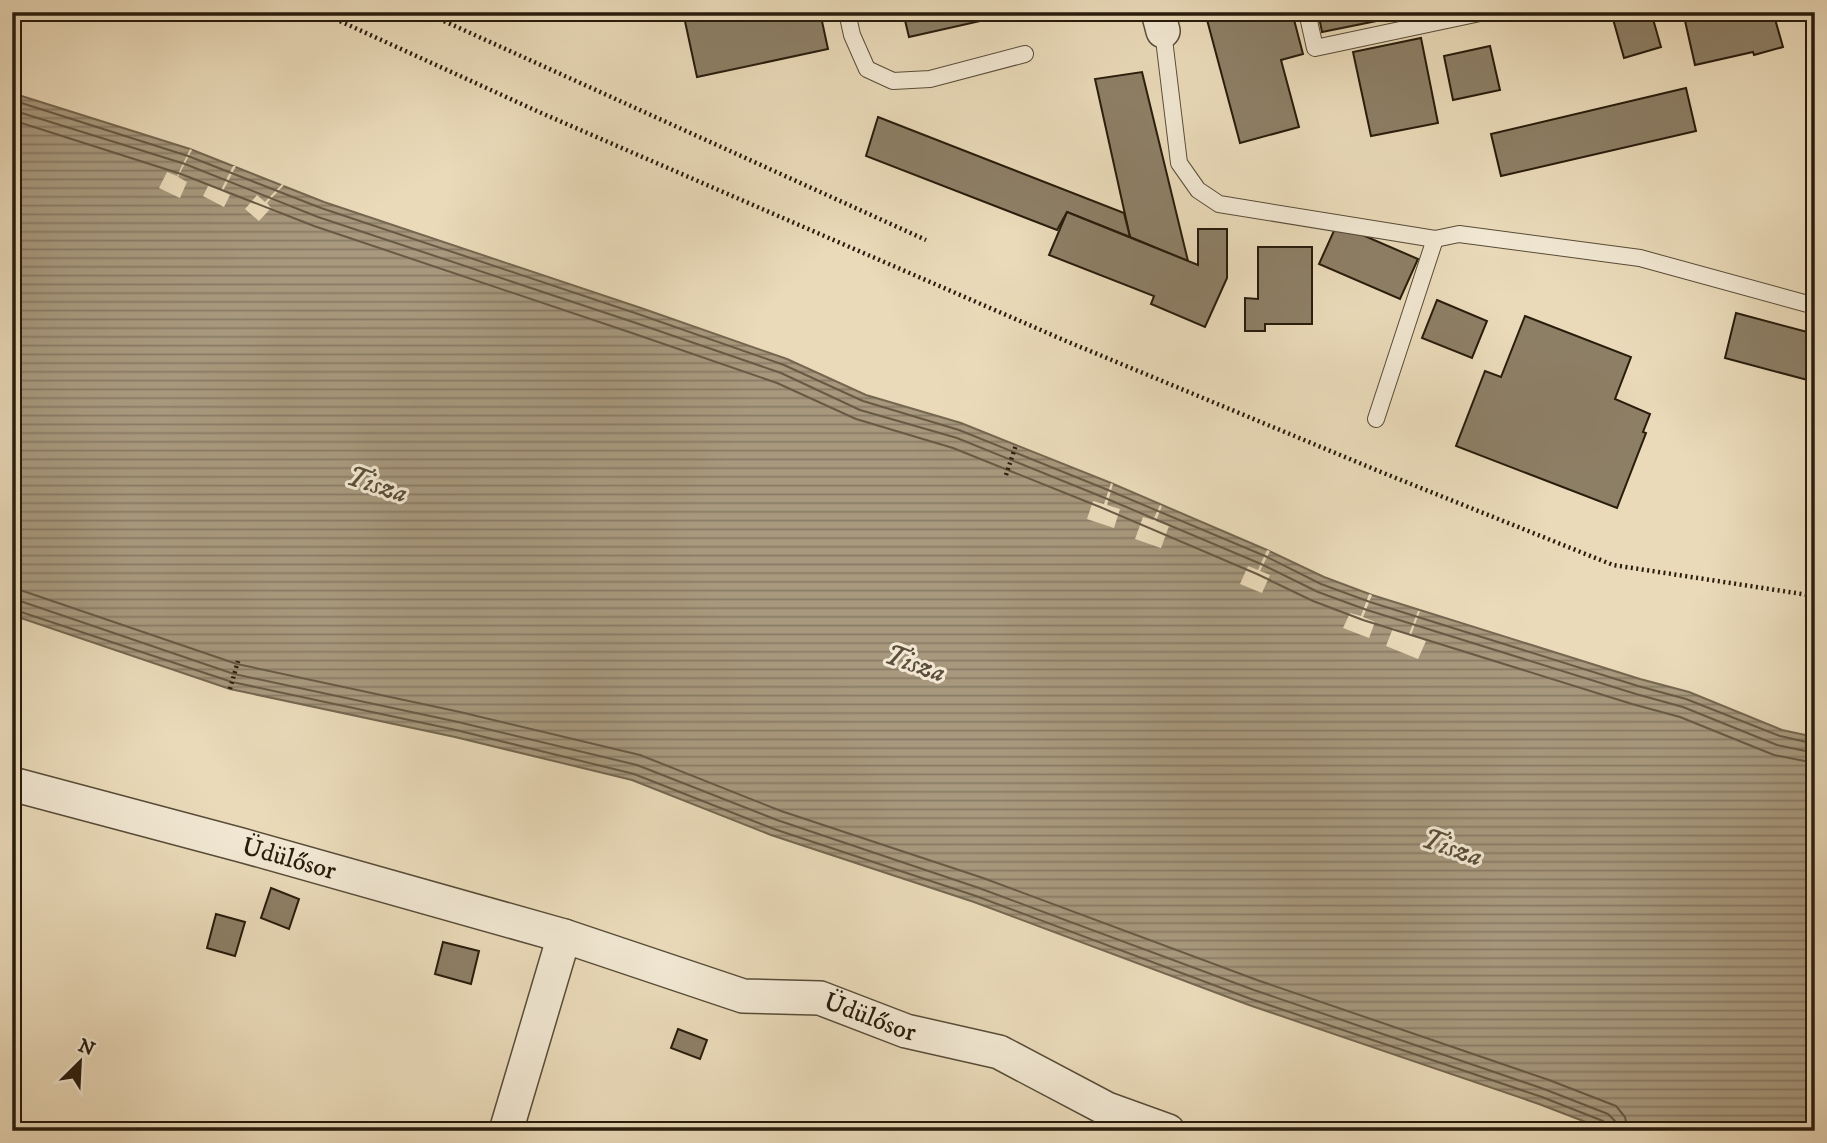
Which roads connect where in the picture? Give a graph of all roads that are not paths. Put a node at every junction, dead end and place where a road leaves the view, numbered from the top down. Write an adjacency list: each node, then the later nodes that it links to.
1 (847, 12): 5 (lane)
2 (1307, 12): 3 (lane)
3 (1480, 13)
4 (1160, 22): 6 (lane)
5 (1025, 54)
6 (1434, 239): 7 (lane); 8 (lane)
7 (1815, 306)
8 (1376, 419)
9 (12, 784): 10 (street, Üdülősor)
10 (564, 936): 11 (street); 12 (street, Üdülősor)
11 (506, 1131)
12 (1168, 1131)

